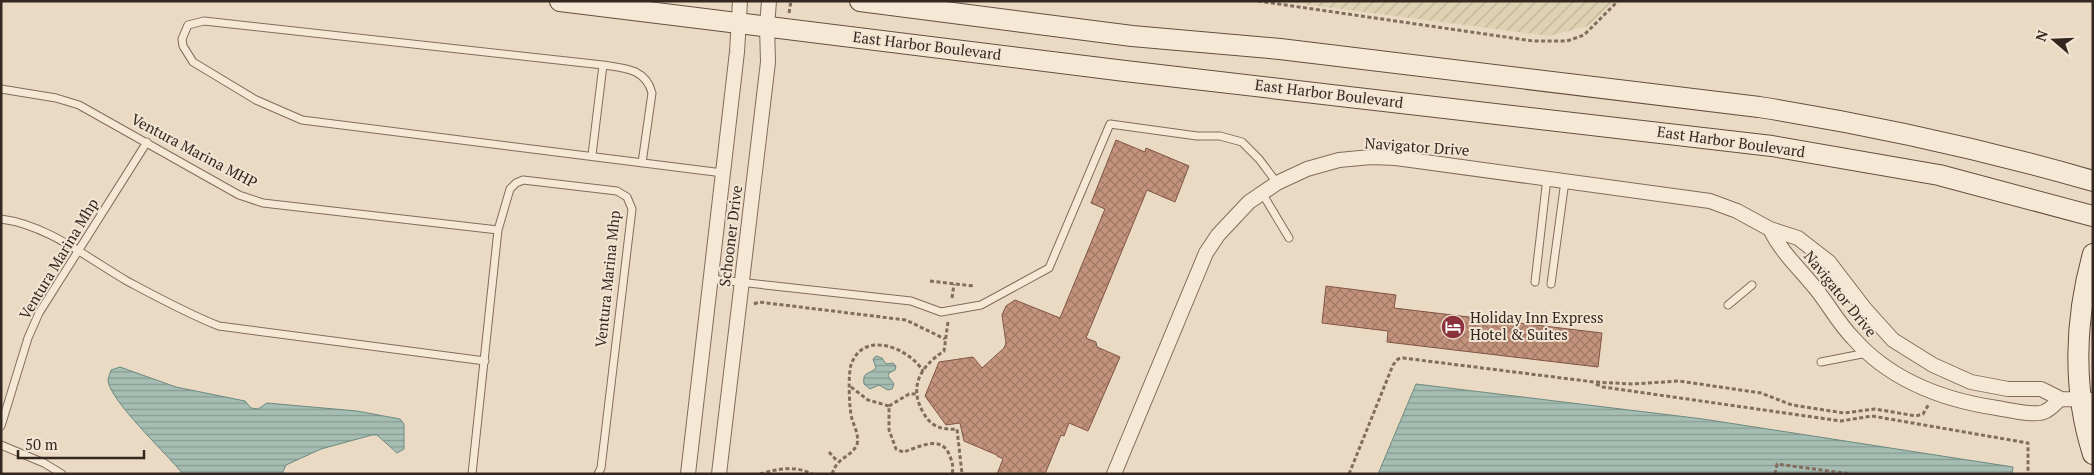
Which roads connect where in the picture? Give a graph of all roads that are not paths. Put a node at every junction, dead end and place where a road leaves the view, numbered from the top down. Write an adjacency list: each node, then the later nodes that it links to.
1 (560, 1): 5 (main road, East Harbor Boulevard)
2 (740, 1): 5 (street, Schooner Drive)
3 (769, 1): 6 (street, Schooner Drive)
4 (860, 1): 15 (main road)
5 (738, 23): 6 (main road, East Harbor Boulevard); 12 (street, Schooner Drive)
6 (767, 26): 18 (main road, East Harbor Boulevard); 26 (street, Schooner Drive)
7 (603, 65): 10 (lane); 10 (lane); 11 (lane)
8 (1, 89): 9 (lane, Ventura Marina MHP)
9 (148, 142): 21 (lane, Ventura Marina MHP); 23 (lane, Ventura Marina Mhp)
10 (592, 155): 11 (lane)
11 (642, 163): 12 (lane)
12 (723, 173): 25 (street, Schooner Drive)
13 (1547, 178): 14 (street, Navigator Drive); 16 (street, Navigator Drive); 27 (lane)
14 (1564, 180): 20 (street, Navigator Drive); 28 (lane)
15 (2093, 181)
16 (1277, 183): 17 (street, Navigator Drive); 26 (lane)
17 (1262, 193): 22 (lane); 43 (street, Navigator Drive)
18 (2093, 216)
19 (1, 219): 23 (lane, Ventura Marina MHP)
20 (1770, 229): 31 (street, Navigator Drive); 34 (street, Navigator Drive)
21 (498, 230): 32 (lane, Ventura Marina Mhp); 40 (lane, Ventura Marina Mhp)
22 (1289, 238)
23 (79, 251): 32 (lane, Ventura Marina MHP); 35 (lane, Ventura Marina Mhp)
24 (2093, 254): 34 (main road)
25 (711, 279): 26 (lane); 41 (street, Schooner Drive)
26 (742, 282): 42 (street, Schooner Drive)
27 (1535, 282)
28 (1551, 284)
29 (1752, 285): 30 (lane)
30 (1728, 306)
31 (1868, 353): 33 (lane); 34 (street, Navigator Drive)
32 (484, 361): 39 (lane, Ventura Marina Mhp)
33 (1821, 362)
34 (2078, 399): 37 (main road)
35 (1, 426)
36 (1, 445): 38 (lane)
37 (2093, 454)
38 (62, 474)
39 (472, 474)
40 (598, 474)
41 (688, 474)
42 (719, 474)
43 (1114, 474)

